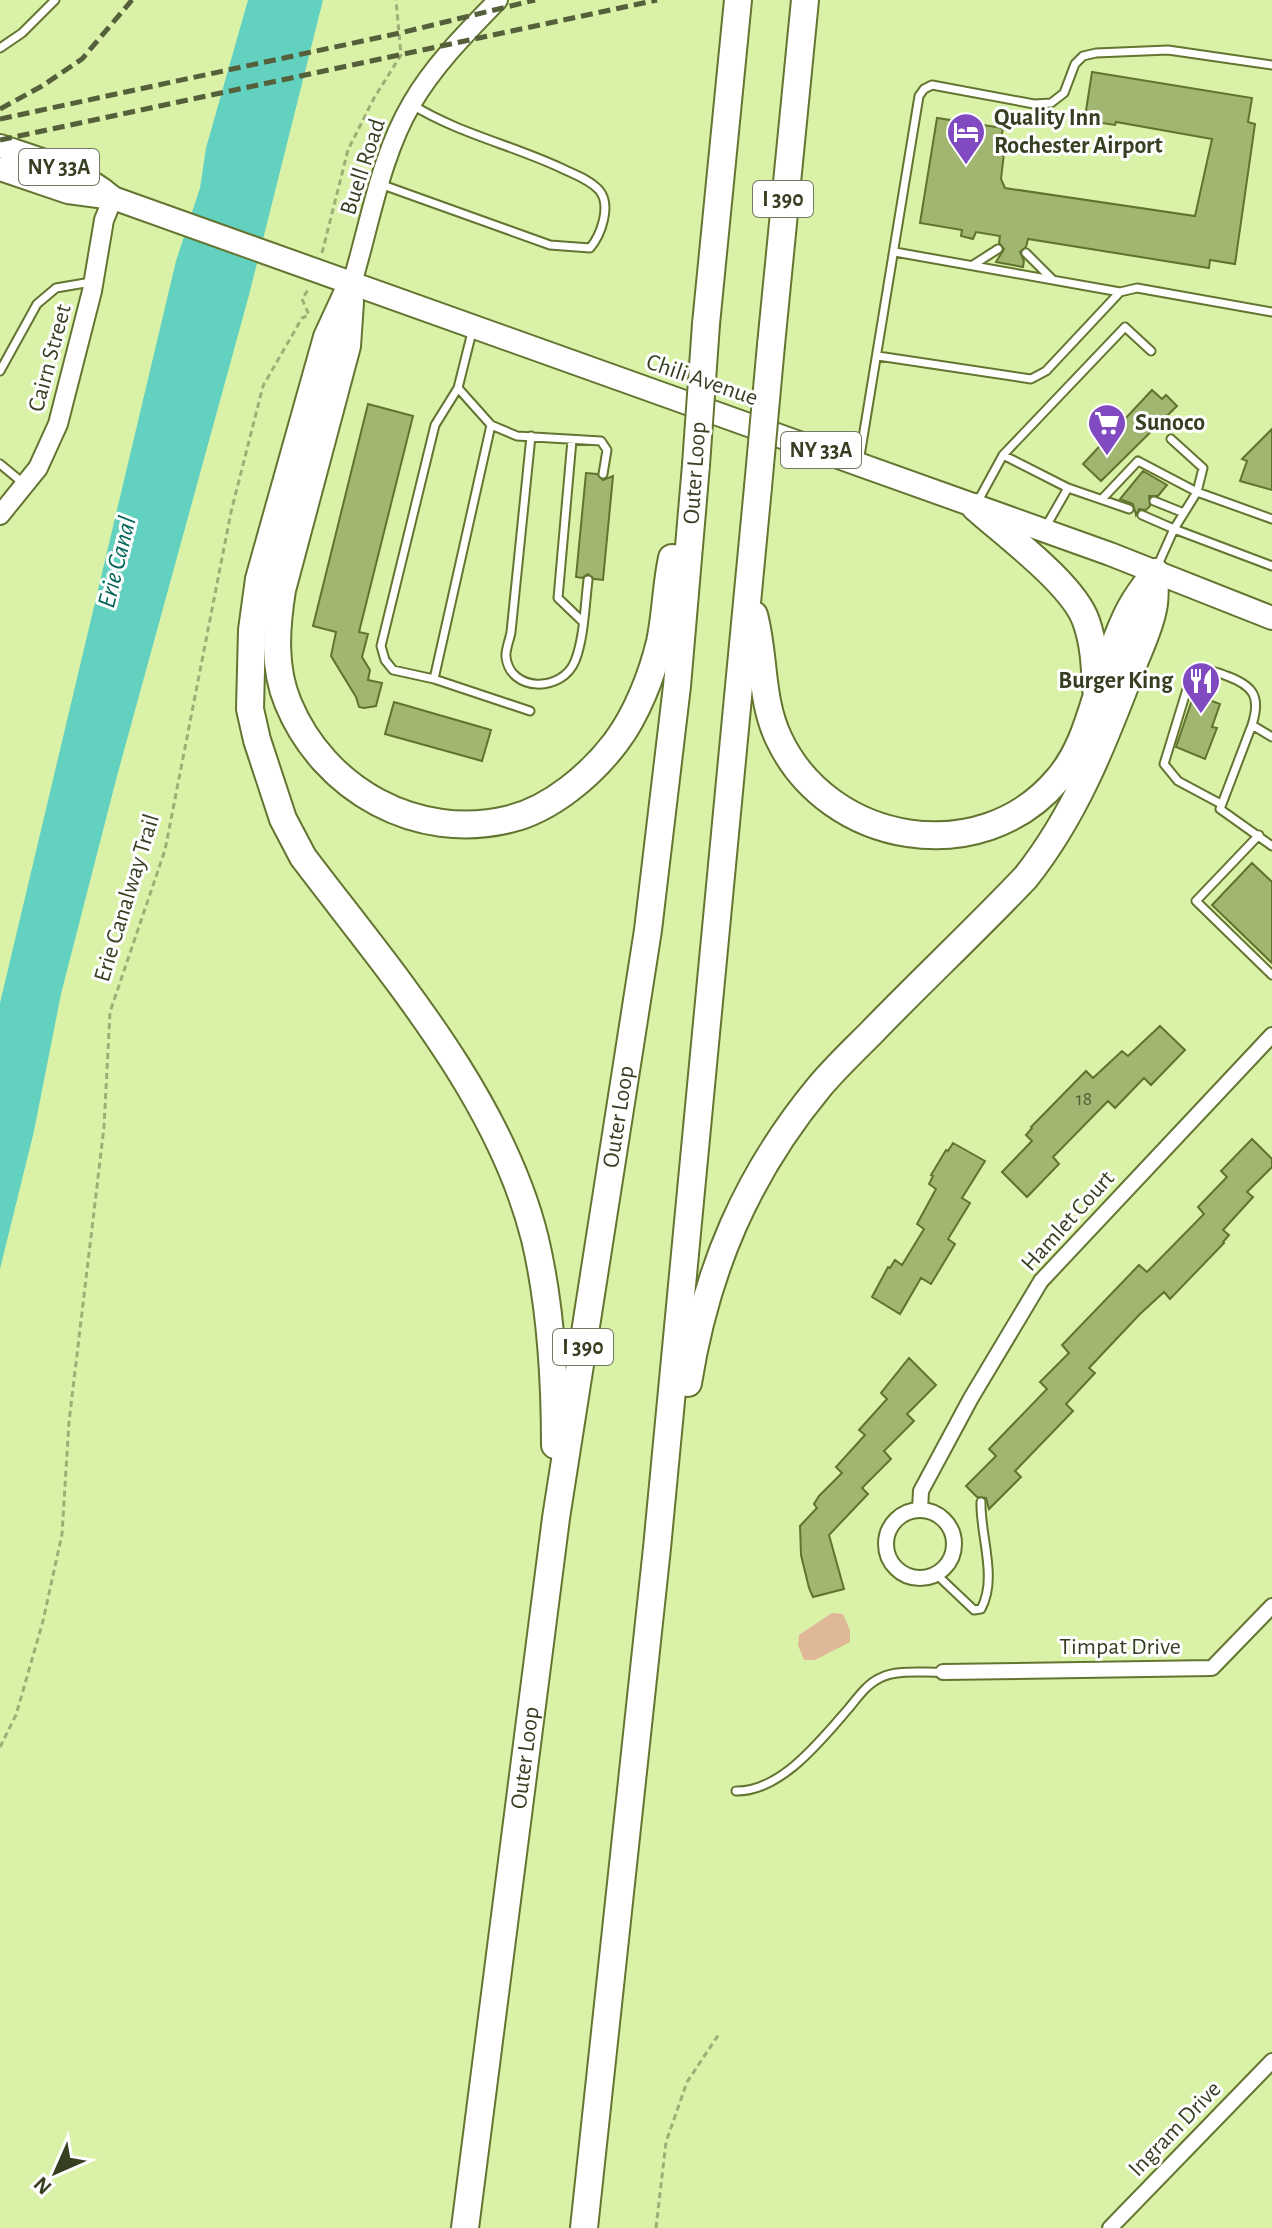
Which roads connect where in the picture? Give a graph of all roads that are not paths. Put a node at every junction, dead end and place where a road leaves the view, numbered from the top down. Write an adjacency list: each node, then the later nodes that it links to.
1 (55, 0): 5 (lane)
2 (498, 0): 7 (street, Buell Road)
3 (738, 0): 33 (highway, Outer Loop / I 390, bridge)
4 (805, 0): 53 (highway, I 390, bridge)
5 (0, 48)
6 (1272, 65): 13 (lane)
7 (411, 104): 10 (street, Buell Road); 10 (lane)
8 (0, 146): 11 (main road, Chili Avenue / NY 33A)
9 (0, 169): 11 (main road, Chili Avenue / NY 33A)
10 (380, 184): 18 (street, Buell Road)
11 (113, 198): 17 (street, Cairn Street); 18 (main road, Chili Avenue / NY 33A)
12 (998, 249): 15 (lane)
13 (895, 252): 15 (lane); 23 (lane)
14 (1026, 253): 16 (lane)
15 (973, 266): 16 (lane)
16 (1054, 280): 19 (lane)
17 (94, 282): 24 (lane); 35 (street, Cairn Street)
18 (352, 283): 21 (main road, Chili Avenue / NY 33A); 33 (highway); 68 (highway)
19 (1120, 292): 20 (lane); 23 (lane)
20 (1272, 312)
21 (473, 326): 25 (lane); 32 (main road, Chili Avenue / NY 33A)
22 (1151, 351): 30 (lane)
23 (878, 356): 32 (lane)
24 (0, 371)
25 (458, 388): 26 (lane); 56 (lane)
26 (491, 425): 27 (lane); 56 (lane)
27 (531, 436): 29 (lane); 55 (lane)
28 (1171, 439): 39 (lane)
29 (572, 440): 34 (lane); 55 (lane)
30 (1003, 455): 37 (lane); 42 (lane)
31 (0, 464): 35 (lane)
32 (859, 464): 42 (main road, Chili Avenue / NY 33A)
33 (696, 465): 68 (highway, Outer Loop / I 390)
34 (603, 474)
35 (26, 486): 45 (street, Cairn Street)
36 (1117, 486): 38 (lane); 39 (lane); 40 (lane)
37 (1068, 488): 40 (lane); 49 (lane)
38 (1127, 490)
39 (1197, 492): 44 (lane); 47 (lane)
40 (1102, 499): 43 (lane)
41 (1154, 501): 44 (lane)
42 (975, 507): 49 (main road, Chili Avenue / NY 33A); 57 (highway)
43 (1129, 509)
44 (1184, 513): 48 (lane)
45 (0, 515)
46 (1142, 515): 48 (lane)
47 (1272, 519)
48 (1174, 529): 50 (lane); 51 (lane)
49 (1044, 531): 51 (main road, Chili Avenue / NY 33A)
50 (1272, 566)
51 (1155, 572): 54 (main road, Chili Avenue / NY 33A); 57 (highway); 69 (highway)
52 (588, 580): 55 (lane)
53 (747, 589): 57 (highway); 69 (highway, I 390)
54 (1272, 618)
55 (582, 621)
56 (434, 679): 58 (lane)
57 (1097, 696)
58 (530, 711)
59 (1252, 725): 60 (lane); 61 (lane); 61 (lane)
60 (1272, 737)
61 (1221, 804): 62 (lane)
62 (1259, 835): 63 (lane); 64 (lane)
63 (1272, 846)
64 (1272, 975)
65 (1272, 1035): 67 (street, Hamlet Court)
66 (981, 1502): 70 (lane)
67 (920, 1509): 70 (street); 70 (street)
68 (556, 1518): 75 (highway, Outer Loop / I 390)
69 (657, 1548): 76 (highway, I 390)
70 (936, 1574)
71 (1272, 1606): 72 (street, Timpat Drive)
72 (943, 1672): 73 (lane)
73 (736, 1791)
74 (1272, 2061): 77 (street, Ingram Drive)
75 (465, 2228)
76 (584, 2228)
77 (1110, 2228)

